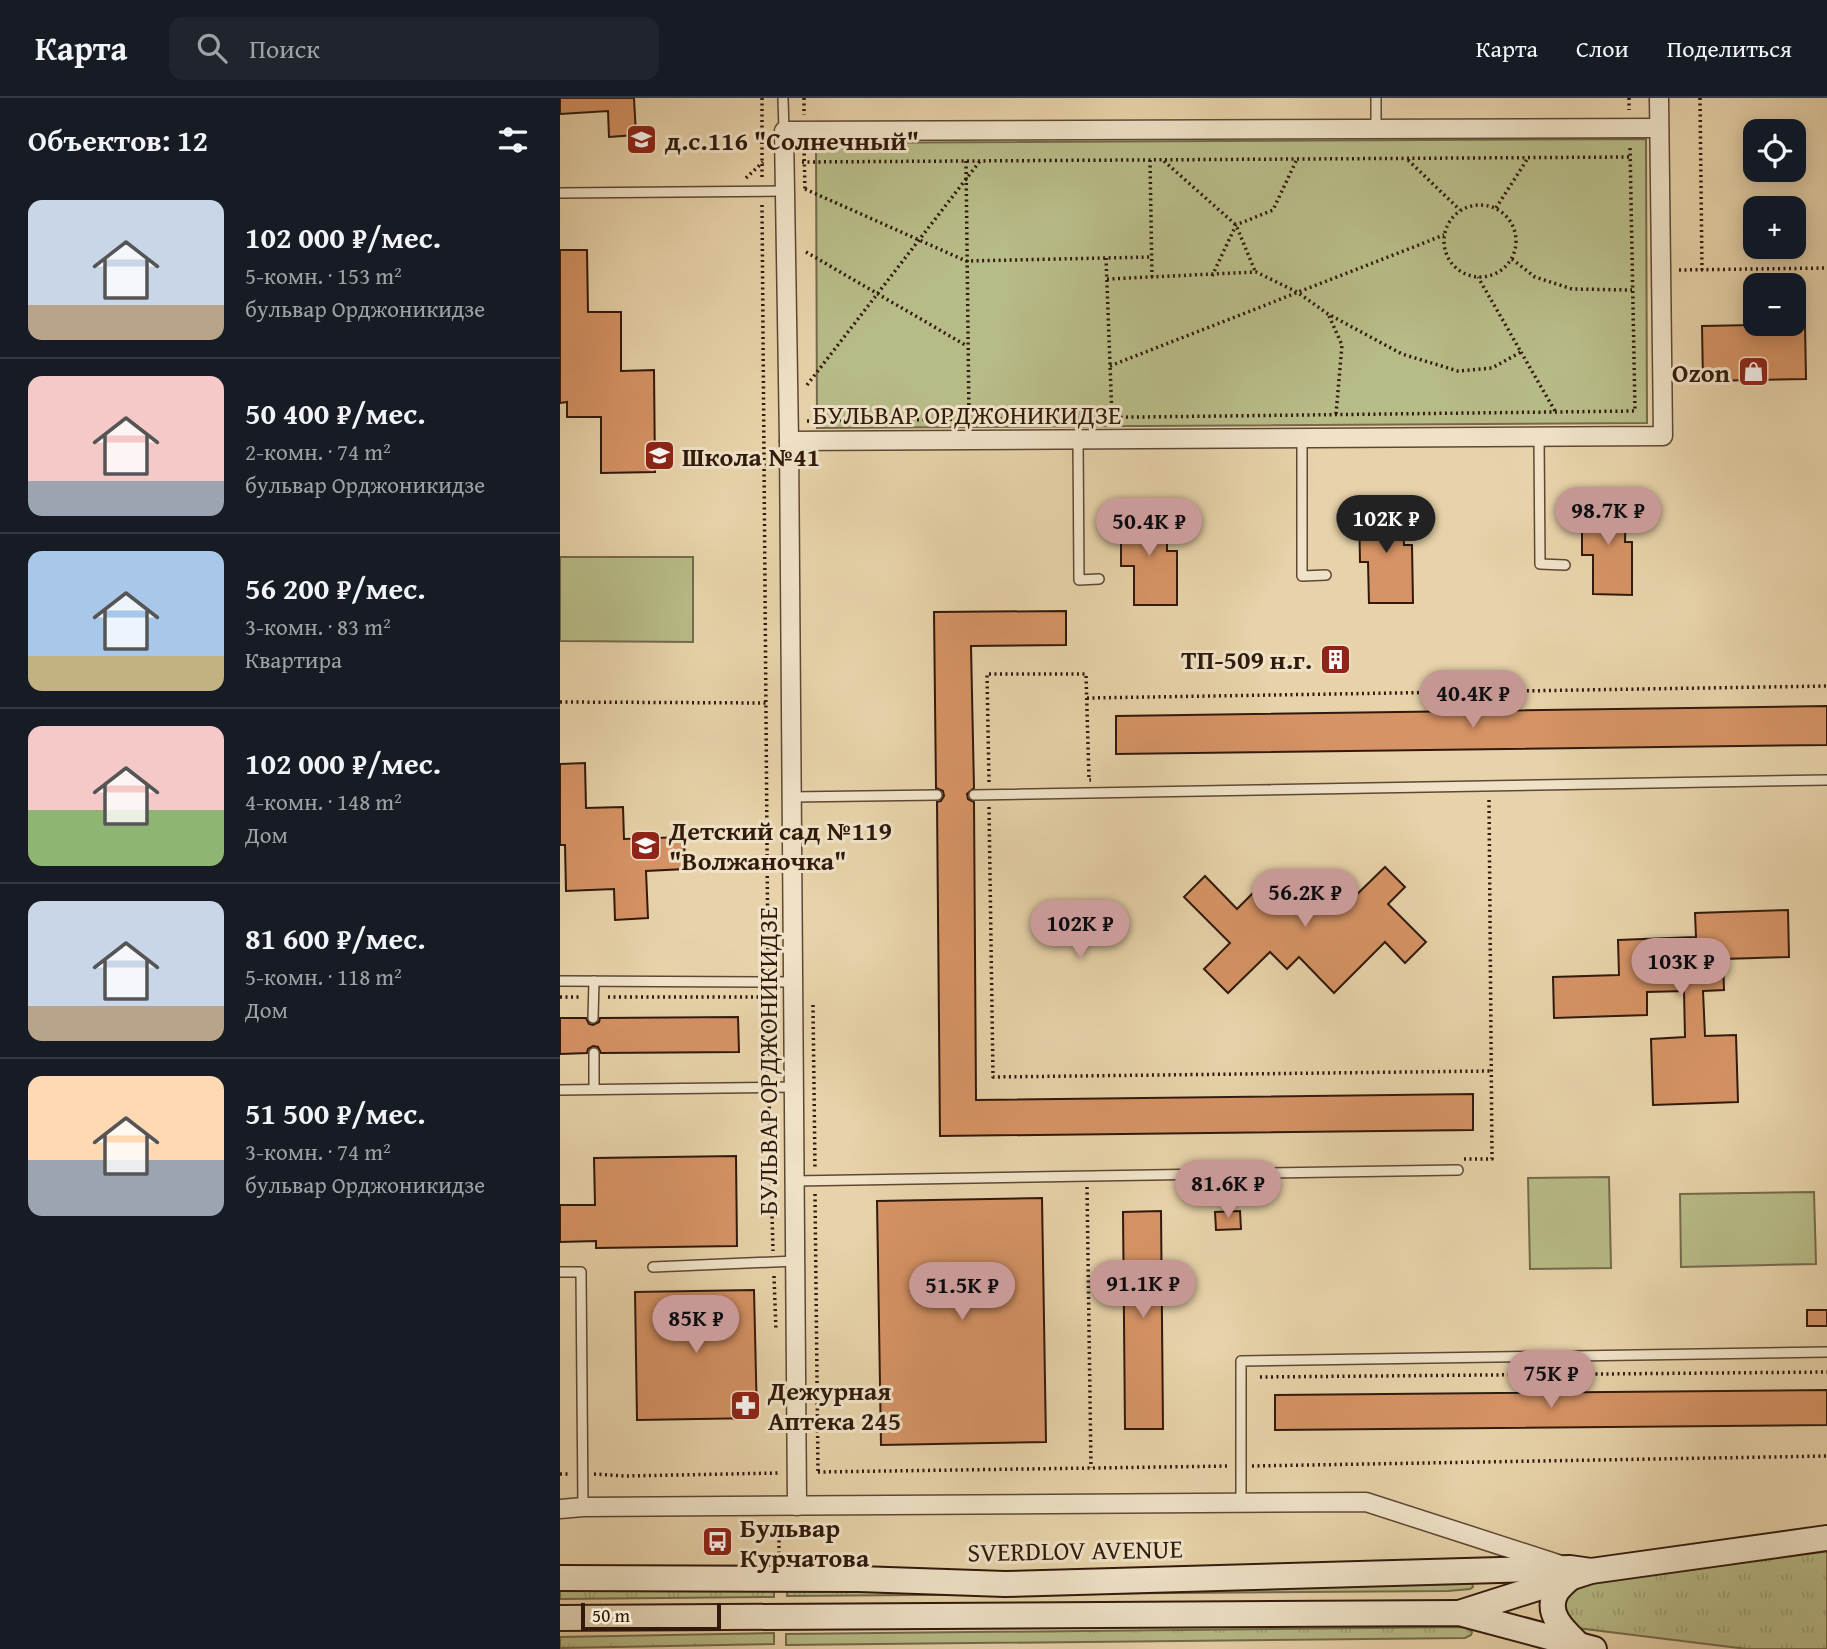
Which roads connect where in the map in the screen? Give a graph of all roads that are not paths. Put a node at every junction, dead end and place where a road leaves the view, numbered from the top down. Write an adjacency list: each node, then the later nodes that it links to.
1 (783, 98): 6 (lane)
2 (1376, 98): 5 (lane)
3 (1659, 98): 4 (street, БУЛЬВАР ОРДЖОНИКИДЗЕ)
4 (1659, 128): 5 (street); 10 (street, БУЛЬВАР ОРДЖОНИКИДЗЕ)
5 (1376, 129): 6 (street)
6 (784, 131): 7 (street)
7 (785, 191): 8 (lane); 12 (street)
8 (560, 193)
9 (1302, 438): 10 (street, БУЛЬВАР ОРДЖОНИКИДЗЕ); 11 (street, БУЛЬВАР ОРДЖОНИКИДЗЕ); 14 (lane)
10 (1539, 438): 13 (lane)
11 (1078, 439): 12 (street, БУЛЬВАР ОРДЖОНИКИДЗЕ); 15 (lane)
12 (789, 441): 19 (street, БУЛЬВАР ОРДЖОНИКИДЗЕ)
13 (1565, 565)
14 (1326, 575)
15 (1099, 579)
16 (1827, 780): 18 (lane)
17 (937, 795): 19 (lane)
18 (974, 795)
19 (792, 797): 22 (street, БУЛЬВАР ОРДЖОНИКИДЗЕ)
20 (560, 981): 21 (lane)
21 (594, 981): 22 (lane); 23 (lane)
22 (793, 982): 25 (street, БУЛЬВАР ОРДЖОНИКИДЗЕ)
23 (593, 1018)
24 (594, 1053): 26 (lane)
25 (794, 1087): 26 (lane); 29 (street, БУЛЬВАР ОРДЖОНИКИДЗЕ)
26 (594, 1089): 27 (lane)
27 (560, 1090)
28 (1458, 1171): 29 (lane)
29 (794, 1181): 30 (street, БУЛЬВАР ОРДЖОНИКИДЗЕ)
30 (795, 1261): 31 (lane); 35 (street, БУЛЬВАР ОРДЖОНИКИДЗЕ)
31 (653, 1267)
32 (560, 1272): 36 (lane)
33 (1827, 1352): 34 (lane)
34 (1241, 1503): 35 (street); 39 (street)
35 (797, 1506): 36 (street)
36 (583, 1507): 37 (street)
37 (560, 1509)
38 (1827, 1538): 39 (main road, SVERDLOV AVENUE)
39 (1578, 1572): 40 (main road, SVERDLOV AVENUE); 41 (main road, SVERDLOV AVENUE); 43 (main road)
40 (560, 1578)
41 (1459, 1613): 42 (main road, SVERDLOV AVENUE); 43 (main road, SVERDLOV AVENUE)
42 (560, 1618)
43 (1587, 1648): 44 (main road)
44 (1555, 1649)

